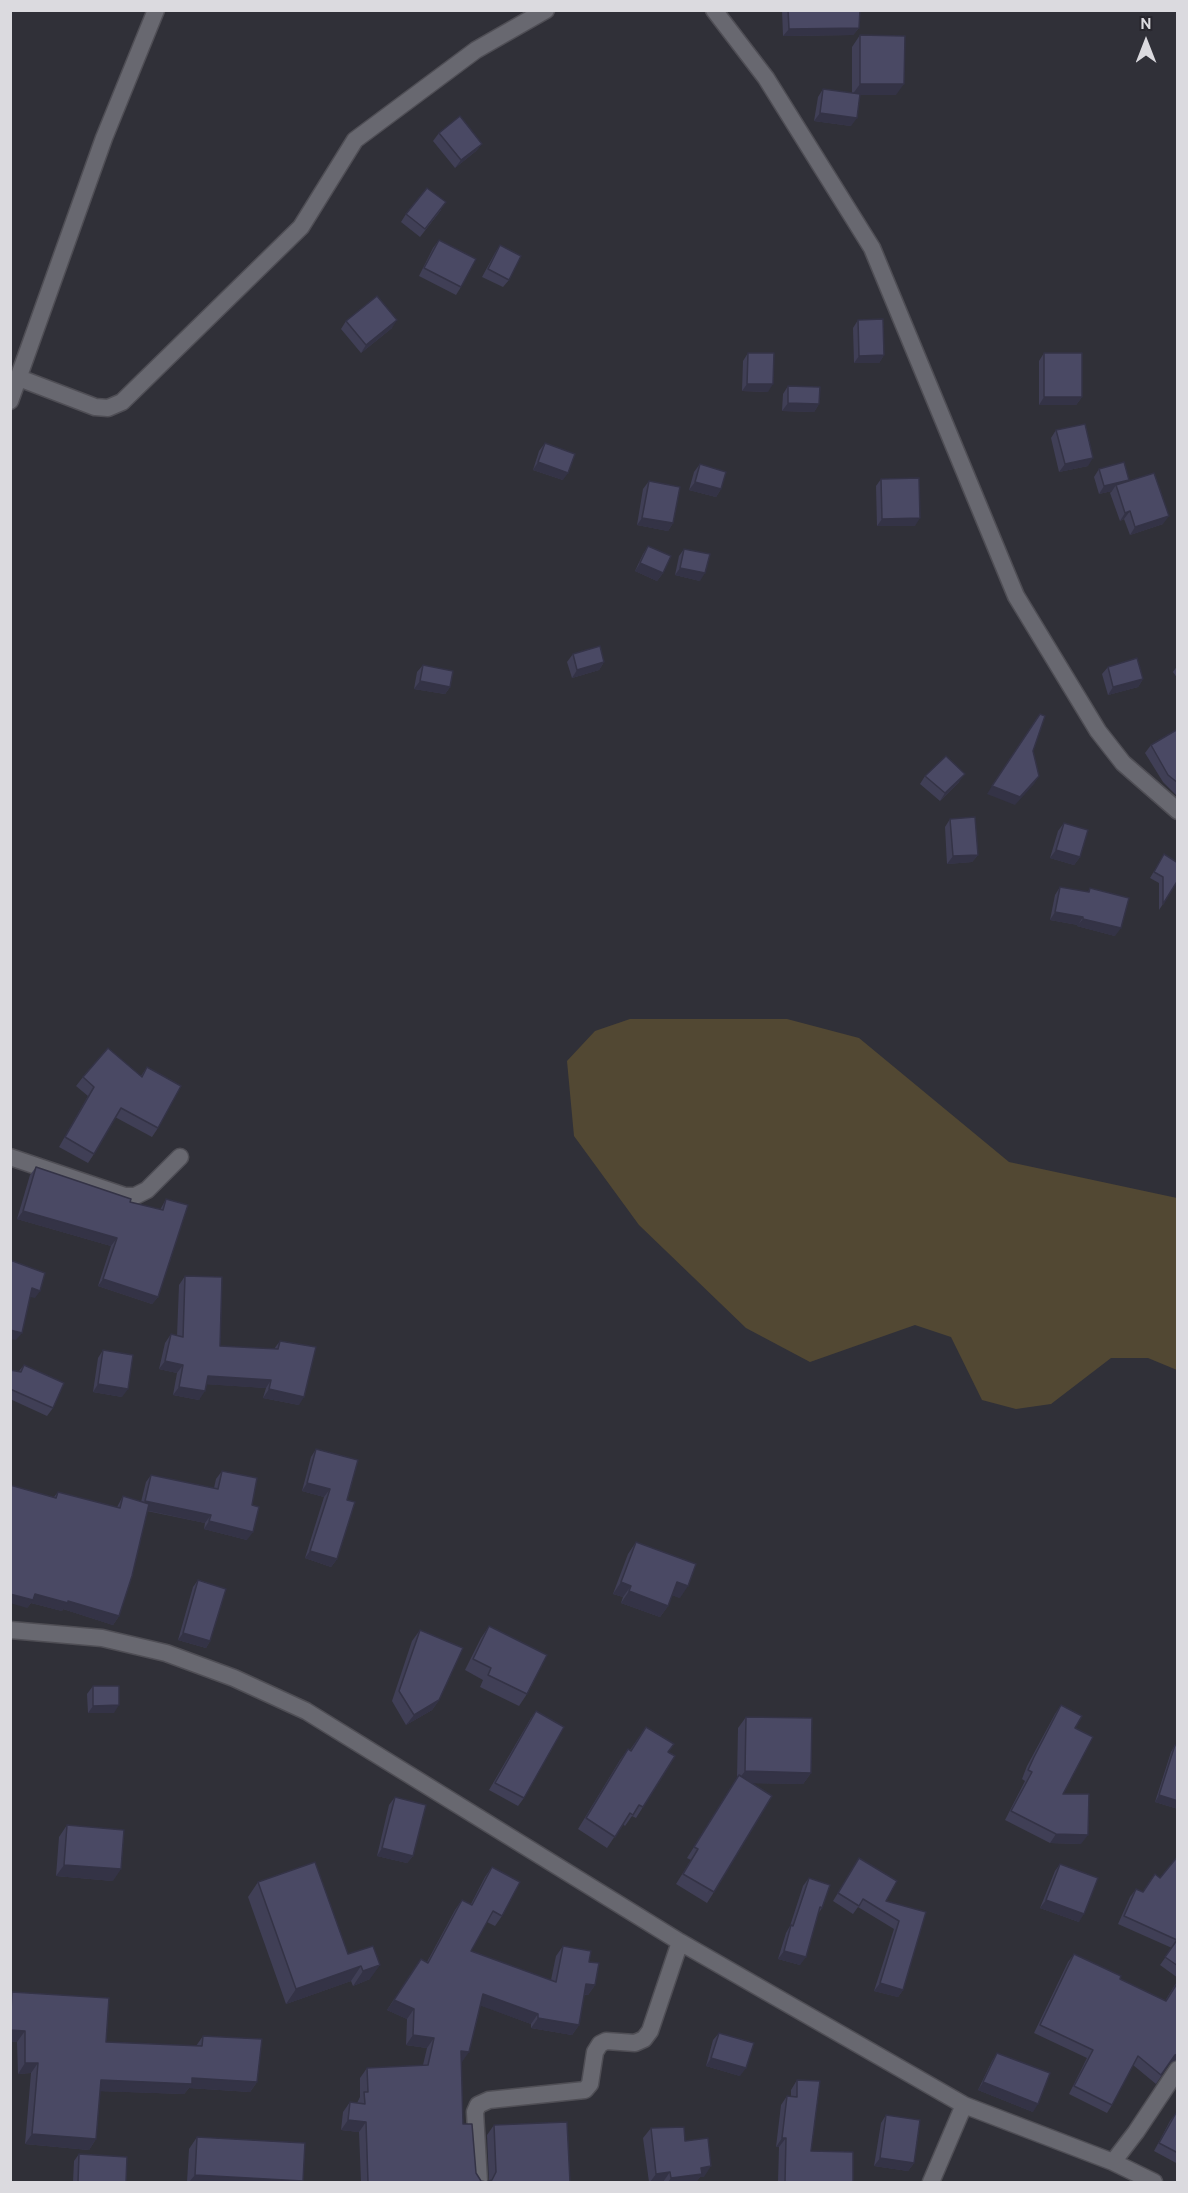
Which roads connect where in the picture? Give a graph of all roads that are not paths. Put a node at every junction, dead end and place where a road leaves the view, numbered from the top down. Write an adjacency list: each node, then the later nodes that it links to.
1 (156, 10): 4 (street)
2 (546, 10): 4 (street)
3 (714, 10): 6 (street)
4 (19, 378): 5 (street)
5 (10, 401)
6 (1178, 811)
7 (10, 1157): 8 (street)
8 (180, 1157)
9 (10, 1630): 10 (street)
10 (680, 1942): 12 (street); 14 (street)
11 (1178, 2069): 13 (street)
12 (964, 2105): 13 (street); 15 (street)
13 (1113, 2162): 16 (street)
14 (479, 2182)
15 (931, 2182)
16 (1154, 2182)

